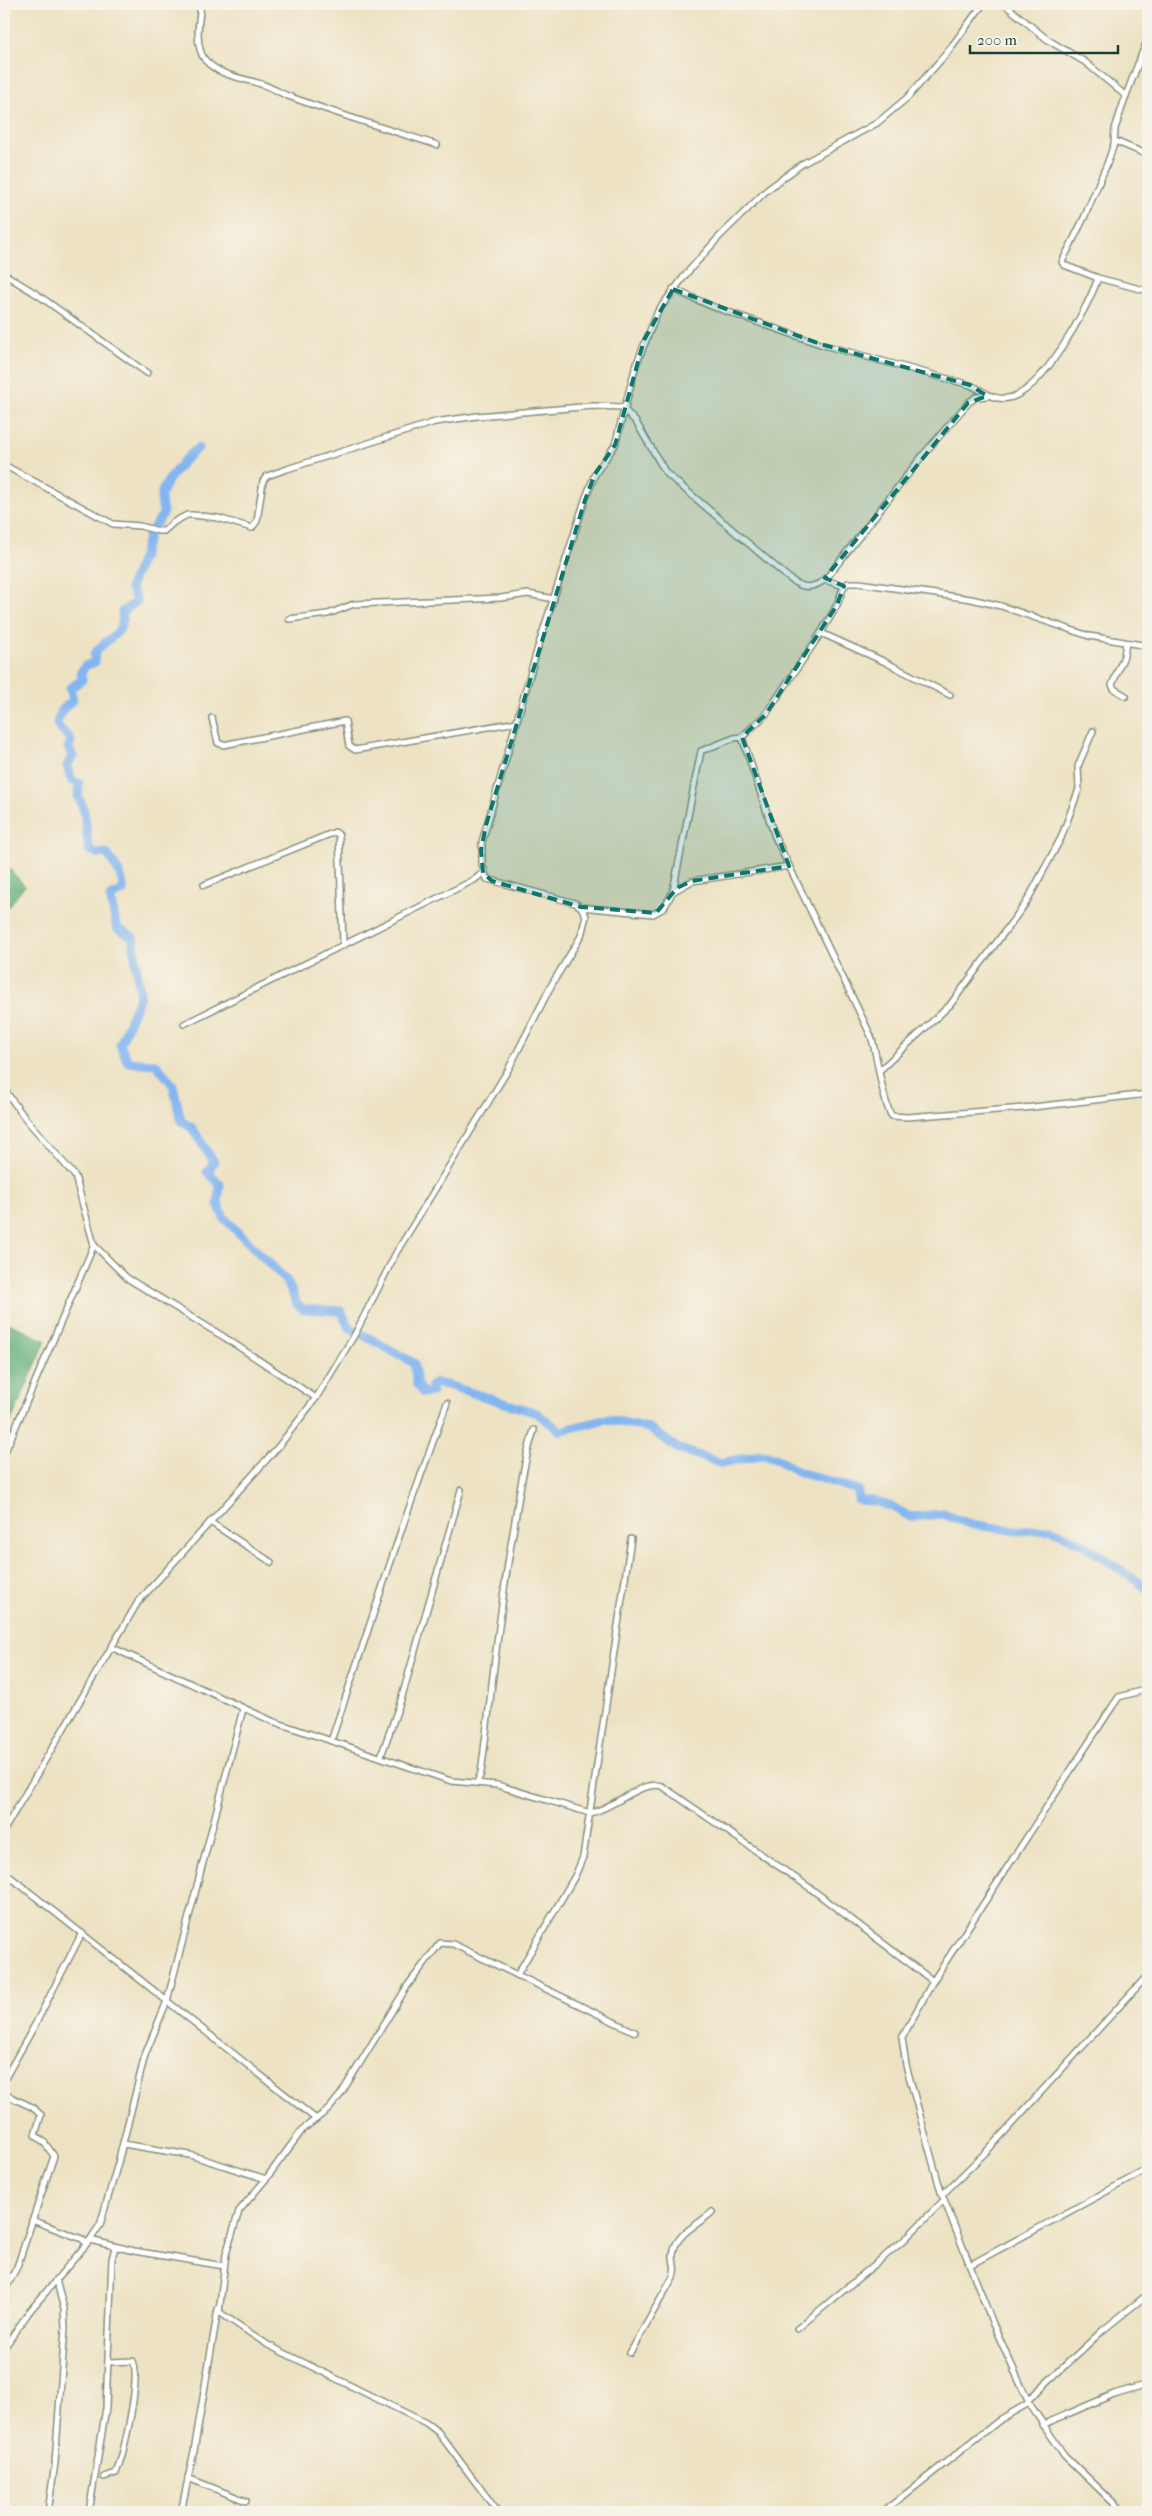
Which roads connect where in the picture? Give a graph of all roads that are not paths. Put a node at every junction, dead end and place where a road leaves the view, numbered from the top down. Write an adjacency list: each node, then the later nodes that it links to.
1 (201, 4): 7 (street)
2 (983, 4): 11 (street)
3 (1004, 4): 5 (street)
4 (1148, 38): 5 (street)
5 (1126, 96): 6 (street)
6 (1115, 141): 8 (street); 10 (street)
7 (437, 145)
8 (1148, 155)
9 (4, 274): 13 (street)
10 (1098, 278): 12 (street); 14 (street)
11 (673, 290): 14 (street); 15 (street)
12 (1148, 291)
13 (147, 372)
14 (987, 396): 17 (street)
15 (626, 411): 16 (street); 17 (street); 19 (street)
16 (4, 465)
17 (825, 580): 18 (street)
18 (844, 586): 21 (street); 22 (street)
19 (554, 599): 20 (street); 27 (street)
20 (289, 619)
21 (821, 633): 24 (street); 29 (street)
22 (1126, 643): 23 (street); 25 (street)
23 (1148, 646)
24 (950, 694)
25 (1126, 696)
26 (212, 718): 27 (street)
27 (517, 722): 31 (street)
28 (1094, 731): 37 (street)
29 (742, 737): 30 (street); 33 (street)
30 (789, 866): 33 (street); 37 (street)
31 (483, 873): 34 (street); 35 (street)
32 (204, 885): 35 (street)
33 (673, 891): 34 (street)
34 (581, 907): 41 (street)
35 (343, 944): 36 (street)
36 (184, 1024)
37 (880, 1070): 39 (street)
38 (4, 1089): 40 (street)
39 (1148, 1094)
40 (94, 1245): 41 (street); 44 (street)
41 (316, 1398): 46 (street)
42 (447, 1403): 52 (street)
43 (534, 1430): 54 (street)
44 (4, 1454)
45 (461, 1490): 53 (street)
46 (210, 1522): 48 (street); 49 (street)
47 (631, 1539): 55 (street)
48 (271, 1562)
49 (110, 1647): 51 (street); 56 (street)
50 (1148, 1689): 61 (street)
51 (243, 1709): 52 (street); 62 (street)
52 (331, 1741): 53 (street)
53 (381, 1756): 54 (street)
54 (478, 1783): 55 (street)
55 (590, 1812): 59 (street); 61 (street)
56 (4, 1830)
57 (4, 1872): 58 (street)
58 (82, 1933): 62 (street); 64 (street)
59 (517, 1975): 63 (street); 66 (street)
60 (1148, 1975): 70 (street)
61 (933, 1981): 70 (street)
62 (166, 2001): 66 (street); 67 (street)
63 (635, 2032)
64 (4, 2080)
65 (4, 2094): 72 (street)
66 (316, 2119): 69 (street)
67 (123, 2144): 69 (street); 73 (street)
68 (1148, 2169): 75 (street)
69 (266, 2179): 76 (street)
70 (943, 2198): 75 (street); 81 (street)
71 (712, 2212): 83 (street)
72 (32, 2220): 73 (street); 78 (street)
73 (88, 2242): 74 (street); 77 (street)
74 (115, 2248): 76 (street); 84 (street)
75 (970, 2264): 86 (street)
76 (224, 2266): 80 (street)
77 (56, 2279): 82 (street); 91 (street)
78 (4, 2292)
79 (1148, 2294): 86 (street)
80 (218, 2308): 89 (street); 94 (street)
81 (797, 2329)
82 (4, 2348)
83 (630, 2353)
84 (110, 2362): 88 (street); 92 (street)
85 (1148, 2384): 87 (street)
86 (1028, 2401): 87 (street); 95 (street)
87 (1042, 2425): 96 (street)
88 (104, 2477)
89 (188, 2478): 90 (street); 93 (street)
90 (246, 2501)
91 (48, 2512)
92 (89, 2512)
93 (181, 2512)
94 (498, 2512)
95 (883, 2512)
96 (1123, 2512)

